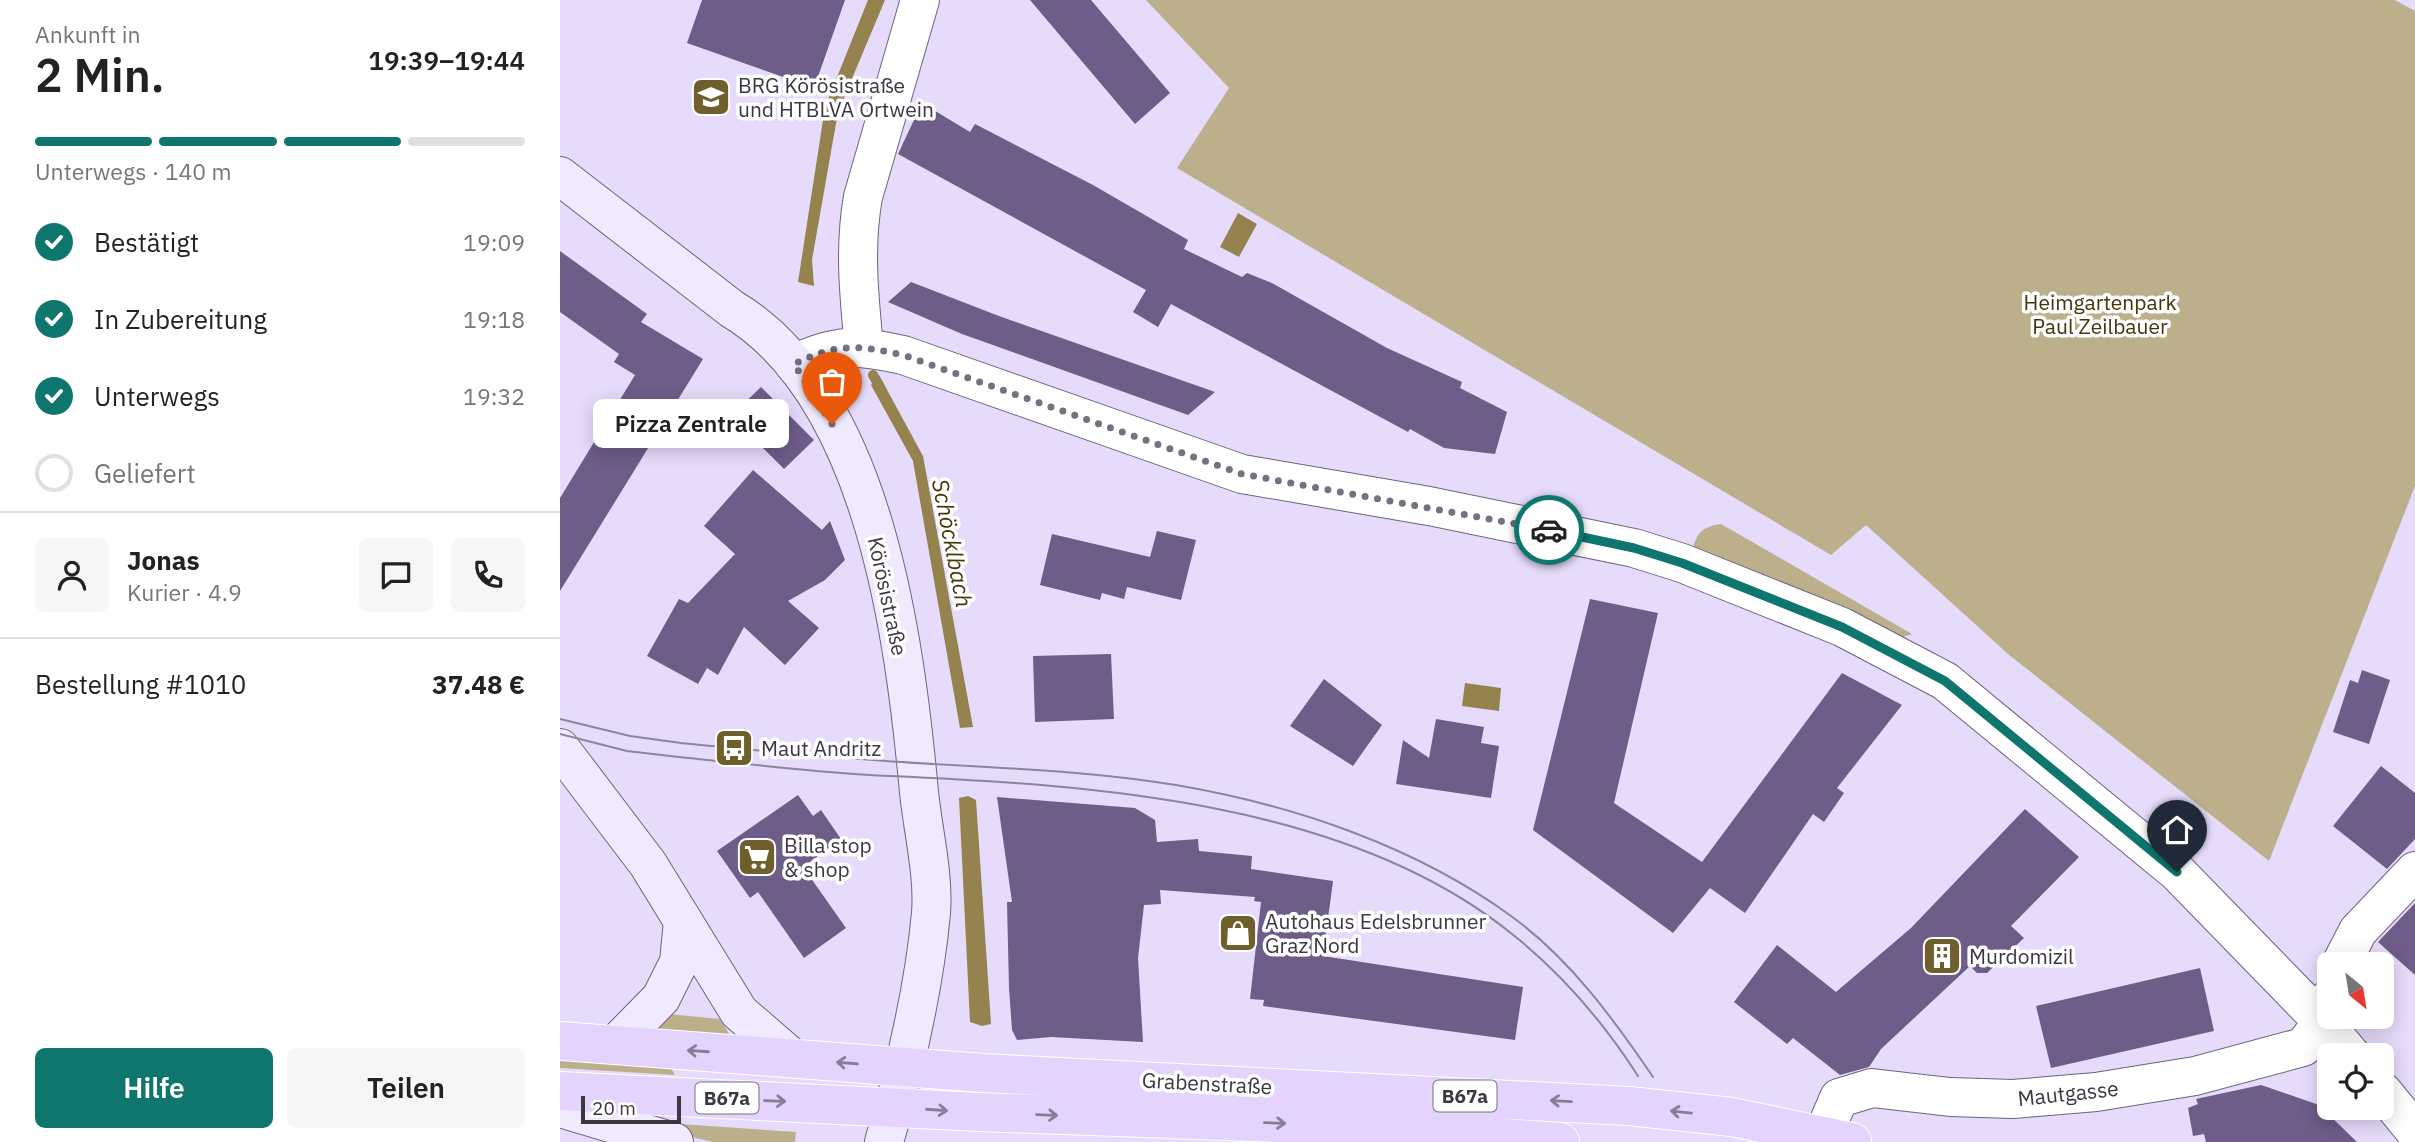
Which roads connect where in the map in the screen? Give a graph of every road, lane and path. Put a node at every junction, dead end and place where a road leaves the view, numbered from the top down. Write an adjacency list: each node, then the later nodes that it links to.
1 (920, 0): 3 (street)
2 (560, 176): 4 (street, Körösistraße)
3 (850, 347): 4 (street); 9 (street)
4 (794, 364): 14 (street, Körösistraße)
5 (560, 748): 7 (street)
6 (2415, 871): 8 (street)
7 (683, 921): 12 (street); 13 (street)
8 (2347, 952)
9 (2317, 1003)
10 (2317, 1025): 20 (street, Mautgasse)
11 (560, 1041): 12 (main road, Grabenstraße / B67a)
12 (616, 1044): 13 (main road, Grabenstraße / B67a, one-way to 12)
13 (791, 1058): 14 (main road, Grabenstraße / B67a, one-way to 13)
14 (902, 1067): 18 (street, Körösistraße); 20 (main road, Grabenstraße / B67a, one-way to 14, bridge)
15 (560, 1091): 18 (main road, Grabenstraße / B67a, one-way to 18)
16 (2394, 1106): 19 (street)
17 (560, 1108): 21 (street)
18 (889, 1124): 22 (main road, Grabenstraße / B67a, one-way to 22)
19 (2415, 1131)
20 (1837, 1139)
21 (674, 1142)
22 (1560, 1142)

